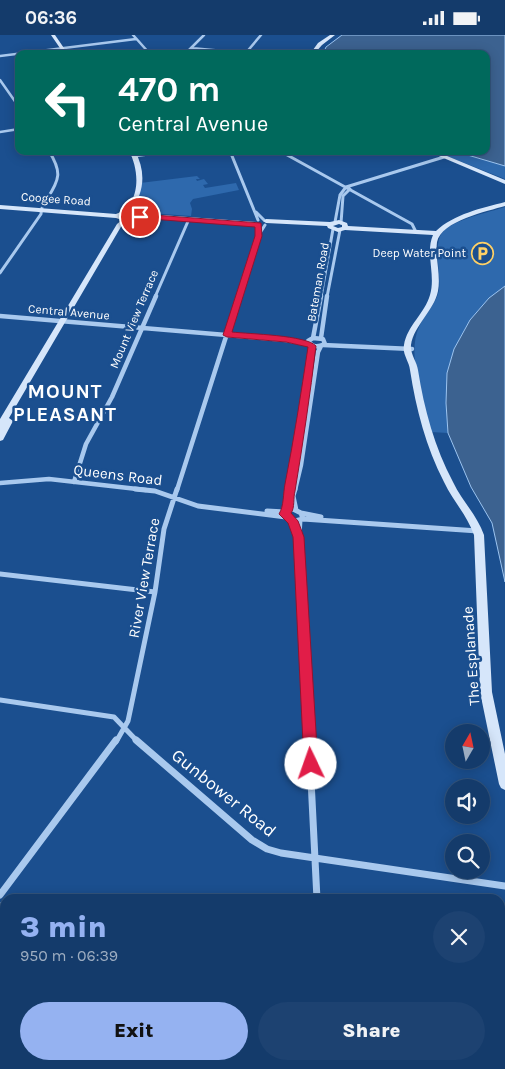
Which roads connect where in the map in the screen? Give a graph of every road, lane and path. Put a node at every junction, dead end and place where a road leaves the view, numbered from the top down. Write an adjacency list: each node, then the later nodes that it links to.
1 (53, 35): 7 (street)
2 (133, 35): 6 (street)
3 (204, 35): 8 (street)
4 (261, 35): 12 (street)
5 (333, 35): 13 (street)
6 (136, 39): 7 (street); 10 (street)
7 (62, 48): 9 (street)
8 (191, 48): 11 (street)
9 (46, 50)
10 (146, 50)
11 (213, 50)
12 (248, 50)
13 (315, 50)
14 (15, 54): 15 (street)
15 (0, 56)
16 (0, 80): 17 (street)
17 (15, 101)
18 (15, 130): 19 (street)
19 (0, 132)
20 (51, 155): 32 (street)
21 (134, 155): 33 (street)
22 (232, 155): 35 (street, River View Terrace)
23 (287, 155): 27 (street)
24 (439, 155): 25 (street)
25 (444, 157): 26 (street); 27 (street)
26 (505, 180)
27 (348, 188): 28 (street); 29 (street); 36 (street, Bateman Road)
28 (346, 192): 29 (street); 36 (street, Bateman Road)
29 (363, 196): 37 (street)
30 (505, 204): 38 (street)
31 (0, 207): 32 (street, Coogee Road)
32 (42, 209): 33 (street, Coogee Road); 39 (street)
33 (125, 215): 34 (street, Coogee Road); 41 (street)
34 (189, 219): 35 (street, Coogee Road); 42 (street, Mount View Terrace)
35 (261, 222): 36 (street, Coogee Road); 43 (street, River View Terrace)
36 (337, 226): 37 (street, Coogee Road); 44 (street, Bateman Road); 45 (street, Bateman Road)
37 (415, 230): 38 (street, Coogee Road)
38 (436, 233): 46 (street, The Esplanade)
39 (0, 273)
40 (0, 316): 41 (street, Central Avenue)
41 (63, 321): 42 (street, Central Avenue); 47 (street)
42 (142, 328): 43 (street, Central Avenue); 51 (street, Mount View Terrace)
43 (227, 335): 44 (street, Central Avenue); 52 (street, River View Terrace)
44 (311, 342): 45 (street); 45 (street); 54 (street, Bateman Road)
45 (322, 343): 46 (street); 53 (street, Bateman Road)
46 (409, 349): 57 (street, The Esplanade)
47 (13, 408): 48 (street); 49 (street)
48 (0, 426)
49 (0, 438)
50 (1, 482): 51 (street, Queens Road)
51 (74, 482): 52 (street, Queens Road)
52 (175, 497): 54 (street, Queens Road); 60 (street, River View Terrace)
53 (296, 510): 54 (street); 55 (street)
54 (287, 513): 56 (street)
55 (301, 517): 56 (street); 57 (street); 58 (street)
56 (293, 521): 58 (street)
57 (475, 531): 63 (street, The Esplanade)
58 (298, 537): 64 (street)
59 (0, 573): 60 (street)
60 (155, 593): 62 (street, River View Terrace)
61 (0, 700): 62 (street, Gunbower Road)
62 (125, 727): 64 (street, Gunbower Road); 66 (street, River View Terrace)
63 (505, 784)
64 (316, 858): 65 (street, Gunbower Road); 67 (street)
65 (505, 886)
66 (1, 894)
67 (318, 894)

